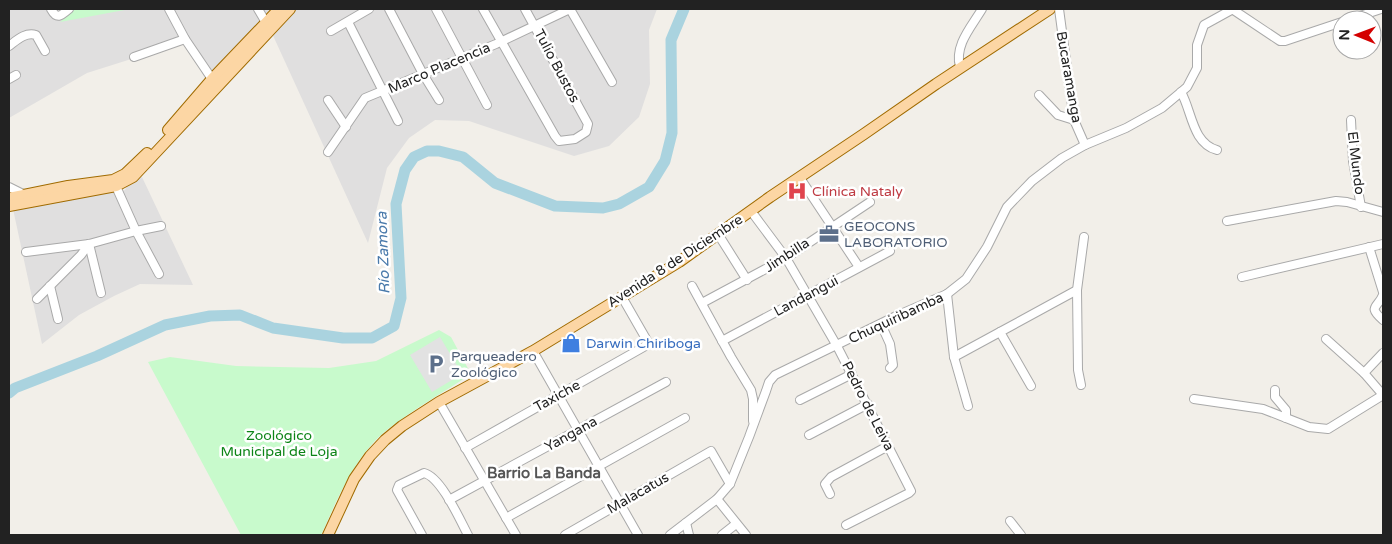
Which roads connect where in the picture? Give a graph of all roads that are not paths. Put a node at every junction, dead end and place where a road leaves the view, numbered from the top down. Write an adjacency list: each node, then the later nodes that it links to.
1 (51, 9): 2 (street)
2 (69, 9)
3 (169, 9): 22 (street)
4 (258, 9): 19 (street)
5 (279, 9): 19 (main road)
6 (290, 9): 19 (main road)
7 (369, 9): 17 (street)
8 (389, 9): 29 (street)
9 (436, 9): 27 (street)
10 (483, 9): 23 (street)
11 (525, 9): 20 (street, Tulio Bustos)
12 (570, 9): 20 (street, Marco Placencia); 31 (street)
13 (982, 9): 28 (street)
14 (1050, 9): 28 (main road, Avenida 8 de Diciembre)
15 (1058, 9): 38 (street, Bucaramanga)
16 (1233, 9): 18 (street); 33 (street, Chuquiribamba)
17 (348, 22): 21 (street); 32 (street)
18 (1332, 25)
19 (268, 26): 30 (main road); 46 (main road)
20 (535, 26): 23 (street, Marco Placencia); 23 (street, Tulio Bustos)
21 (330, 31)
22 (185, 40): 26 (street); 30 (street)
23 (501, 41): 27 (street, Marco Placencia)
24 (9, 46): 25 (street)
25 (45, 51)
26 (134, 57)
27 (463, 58): 29 (street, Marco Placencia); 37 (street)
28 (960, 67): 45 (main road, Avenida 8 de Diciembre)
29 (422, 74): 32 (street, Marco Placencia); 36 (street)
30 (212, 79): 46 (main road)
31 (612, 82)
32 (384, 91): 40 (street); 41 (street, Marco Placencia)
33 (1181, 92): 42 (street, Chuquiribamba); 43 (street)
34 (1039, 95): 38 (street)
35 (328, 100): 41 (street)
36 (438, 100)
37 (488, 105)
38 (1074, 120): 42 (street, Bucaramanga)
39 (1351, 120): 53 (street, El Mundo)
40 (398, 121)
41 (346, 127): 44 (street, Marco Placencia)
42 (1084, 145): 77 (street, Chuquiribamba)
43 (1217, 150)
44 (328, 152)
45 (800, 178): 54 (main road, Avenida 8 de Diciembre); 57 (street)
46 (114, 183): 48 (main road); 59 (street)
47 (9, 187): 49 (street)
48 (68, 191): 49 (main road); 52 (main road)
49 (25, 195): 50 (main road)
50 (9, 198)
51 (870, 202): 57 (street, Jimbilla)
52 (9, 206)
53 (1362, 207): 55 (street); 56 (street)
54 (751, 210): 60 (main road, Avenida 8 de Diciembre); 67 (street, Pedro de Leiva)
55 (1383, 212)
56 (1227, 221)
57 (832, 225): 67 (street, Jimbilla); 68 (street)
58 (161, 226): 59 (street)
59 (136, 231): 62 (street); 69 (street)
60 (718, 234): 71 (street); 79 (main road, Avenida 8 de Diciembre)
61 (1084, 237): 74 (street)
62 (89, 244): 66 (street); 72 (street); 75 (street)
63 (1383, 244): 64 (street)
64 (1369, 247): 70 (street); 78 (street)
65 (890, 251): 68 (street, Landangui)
66 (26, 252)
67 (786, 258): 71 (street, Jimbilla); 76 (street, Pedro de Leiva)
68 (859, 267): 76 (street, Landangui)
69 (159, 274)
70 (1242, 277)
71 (747, 280): 81 (street, Jimbilla)
72 (50, 286): 80 (street); 82 (street)
73 (692, 286): 81 (street)
74 (1077, 290): 85 (street); 96 (street)
75 (101, 293)
76 (808, 294): 87 (street, Landangui); 88 (street, Pedro de Leiva)
77 (947, 294): 84 (street, Chuquiribamba); 91 (street)
78 (1383, 294): 83 (street)
79 (622, 297): 89 (main road, Avenida 8 de Diciembre); 99 (street, Taxiche)
80 (37, 299)
81 (702, 303): 87 (street)
82 (58, 319)
83 (1383, 320)
84 (881, 324): 88 (street, Chuquiribamba); 92 (street)
85 (1000, 332): 91 (street); 97 (street)
86 (1326, 339): 93 (street)
87 (722, 341): 108 (street)
88 (837, 346): 94 (street, Pedro de Leiva); 108 (street, Chuquiribamba)
89 (533, 351): 99 (street); 103 (main road, Avenida 8 de Diciembre)
90 (1383, 354): 93 (street)
91 (954, 357): 105 (street)
92 (890, 368)
93 (1364, 373): 100 (street)
94 (852, 374): 102 (street); 104 (street, Pedro de Leiva)
95 (666, 382): 109 (street, Yangana)
96 (1082, 385)
97 (1031, 386)
98 (1275, 390): 107 (street)
99 (558, 395): 109 (street); 112 (street, Taxiche)
100 (1383, 395): 107 (street)
101 (1194, 399): 107 (street)
102 (800, 400)
103 (439, 402): 112 (street); 125 (main road, Avenida 8 de Diciembre)
104 (868, 404): 110 (street); 111 (street, Pedro de Leiva)
105 (968, 406)
106 (685, 418): 113 (street)
107 (1286, 418)
108 (752, 428): 115 (street, Chuquiribamba)
109 (578, 430): 113 (street); 114 (street, Yangana)
110 (809, 435)
111 (888, 446): 116 (street); 124 (street, Pedro de Leiva)
112 (465, 448): 114 (street)
113 (599, 466): 119 (street); 120 (street)
114 (485, 481): 118 (street, Yangana); 120 (street)
115 (730, 484): 117 (street, Chuquiribamba); 119 (street, Malacatus)
116 (830, 494)
117 (717, 499): 122 (street, Chuquiribamba); 123 (street)
118 (449, 500): 126 (street); 127 (street)
119 (620, 504): 129 (street, Malacatus); 130 (street)
120 (506, 518): 128 (street)
121 (1010, 521): 135 (street)
122 (686, 523): 131 (street, Chuquiribamba); 132 (street)
123 (736, 524): 133 (street); 134 (street)
124 (846, 525)
125 (328, 535)
126 (422, 535)
127 (468, 535)
128 (516, 535)
129 (565, 535)
130 (638, 535)
131 (670, 535)
132 (689, 535)
133 (722, 535)
134 (746, 535)
135 (1021, 535)

